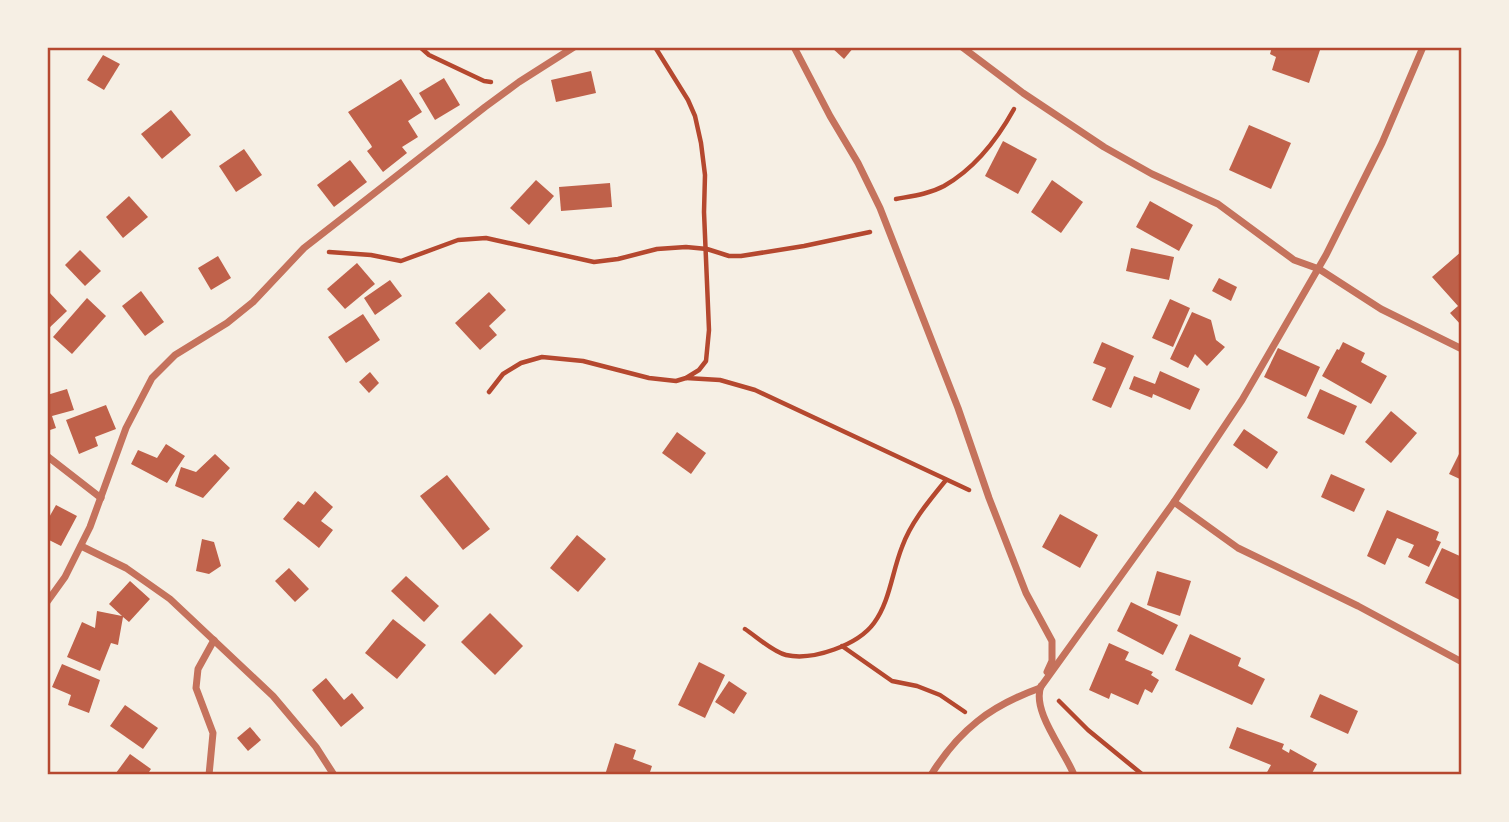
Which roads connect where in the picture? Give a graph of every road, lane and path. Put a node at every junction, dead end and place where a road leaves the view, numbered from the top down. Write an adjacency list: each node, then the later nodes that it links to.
1 (420, 47): 7 (path)
2 (574, 47): 7 (street)
3 (655, 47): 12 (path)
4 (794, 47): 9 (street)
5 (962, 47): 8 (street)
6 (1423, 47): 13 (street)
7 (519, 82): 11 (street)
8 (1023, 93): 9 (path); 13 (street)
9 (878, 205): 10 (street)
10 (889, 230): 12 (path); 20 (street)
11 (304, 248): 12 (path); 19 (street)
12 (706, 249): 15 (path)
13 (1319, 269): 14 (street); 21 (street)
14 (1462, 349)
15 (686, 378): 16 (path); 18 (path)
16 (489, 392)
17 (47, 456): 19 (street)
18 (946, 480): 20 (path); 26 (path)
19 (101, 498): 22 (street)
20 (989, 499): 28 (street)
21 (1174, 502): 27 (street); 28 (street)
22 (81, 546): 23 (street); 25 (street)
23 (47, 602)
24 (745, 629): 26 (path)
25 (214, 640): 30 (street); 31 (street)
26 (842, 646): 29 (path)
27 (1462, 662)
28 (1040, 688): 29 (street); 33 (street); 34 (path)
29 (977, 721): 32 (street)
30 (209, 775)
31 (334, 775)
32 (931, 775)
33 (1074, 775)
34 (1143, 775)

